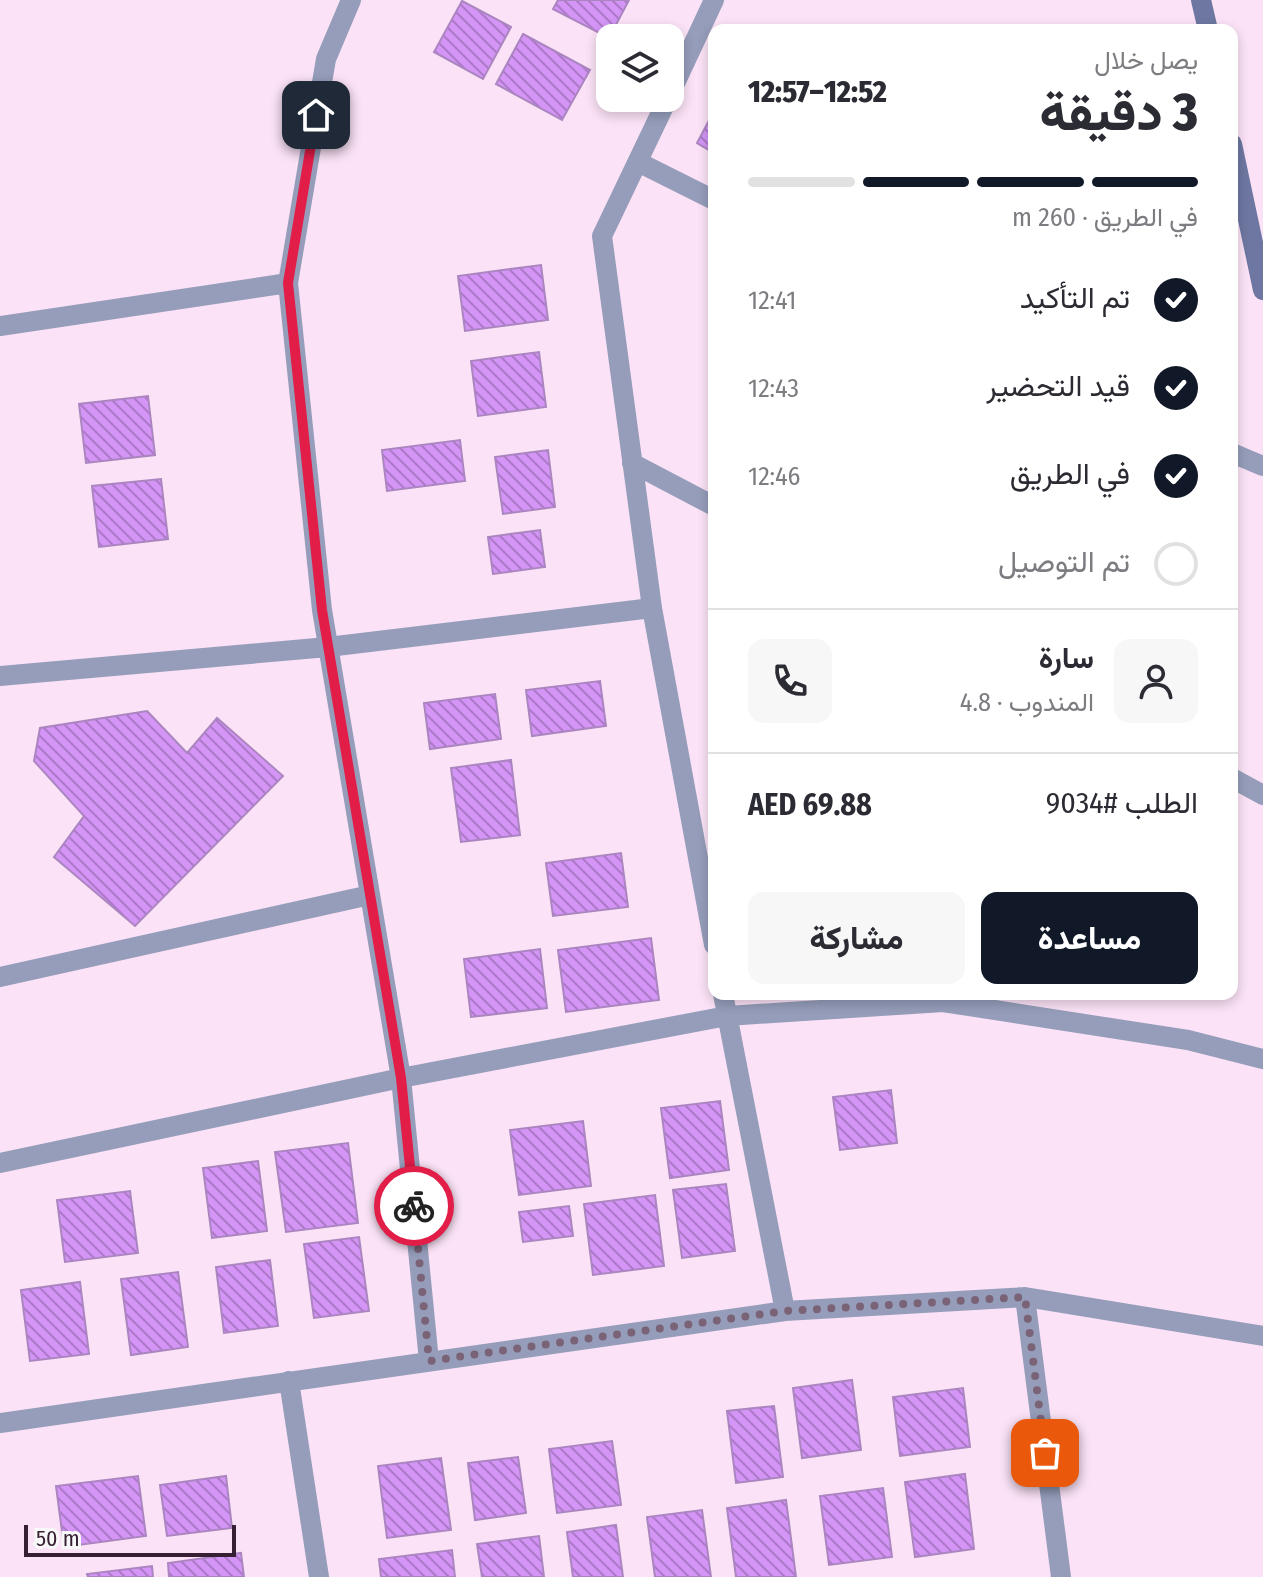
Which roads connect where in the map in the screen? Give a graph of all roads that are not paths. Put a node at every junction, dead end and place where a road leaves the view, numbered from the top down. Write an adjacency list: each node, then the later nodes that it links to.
1 (351, 0): 10 (street)
2 (714, 0): 5 (street)
3 (1201, 0): 4 (main road)
4 (1207, 24)
5 (684, 64)
6 (661, 112): 7 (street)
7 (638, 162): 9 (street); 14 (street)
8 (1238, 172): 11 (main road)
9 (708, 197)
10 (288, 283): 12 (street); 18 (street)
11 (1263, 290)
12 (0, 326)
13 (1238, 456): 15 (street)
14 (632, 463): 16 (street); 17 (street)
15 (1263, 466)
16 (708, 503)
17 (652, 608): 18 (street); 23 (street)
18 (328, 647): 19 (street); 22 (street)
19 (0, 676)
20 (1238, 781): 21 (street)
21 (1263, 795)
22 (370, 895): 24 (street); 28 (street)
23 (708, 912)
24 (0, 977)
25 (724, 1000): 26 (street)
26 (727, 1016): 27 (street); 28 (street); 31 (street)
27 (1263, 1059)
28 (401, 1078): 29 (street); 33 (street)
29 (0, 1163)
30 (1025, 1297): 31 (street); 32 (street); 37 (street)
31 (785, 1311): 33 (street)
32 (1263, 1336)
33 (429, 1361): 34 (street)
34 (289, 1381): 35 (street); 36 (street)
35 (0, 1423)
36 (319, 1577)
37 (1061, 1577)

